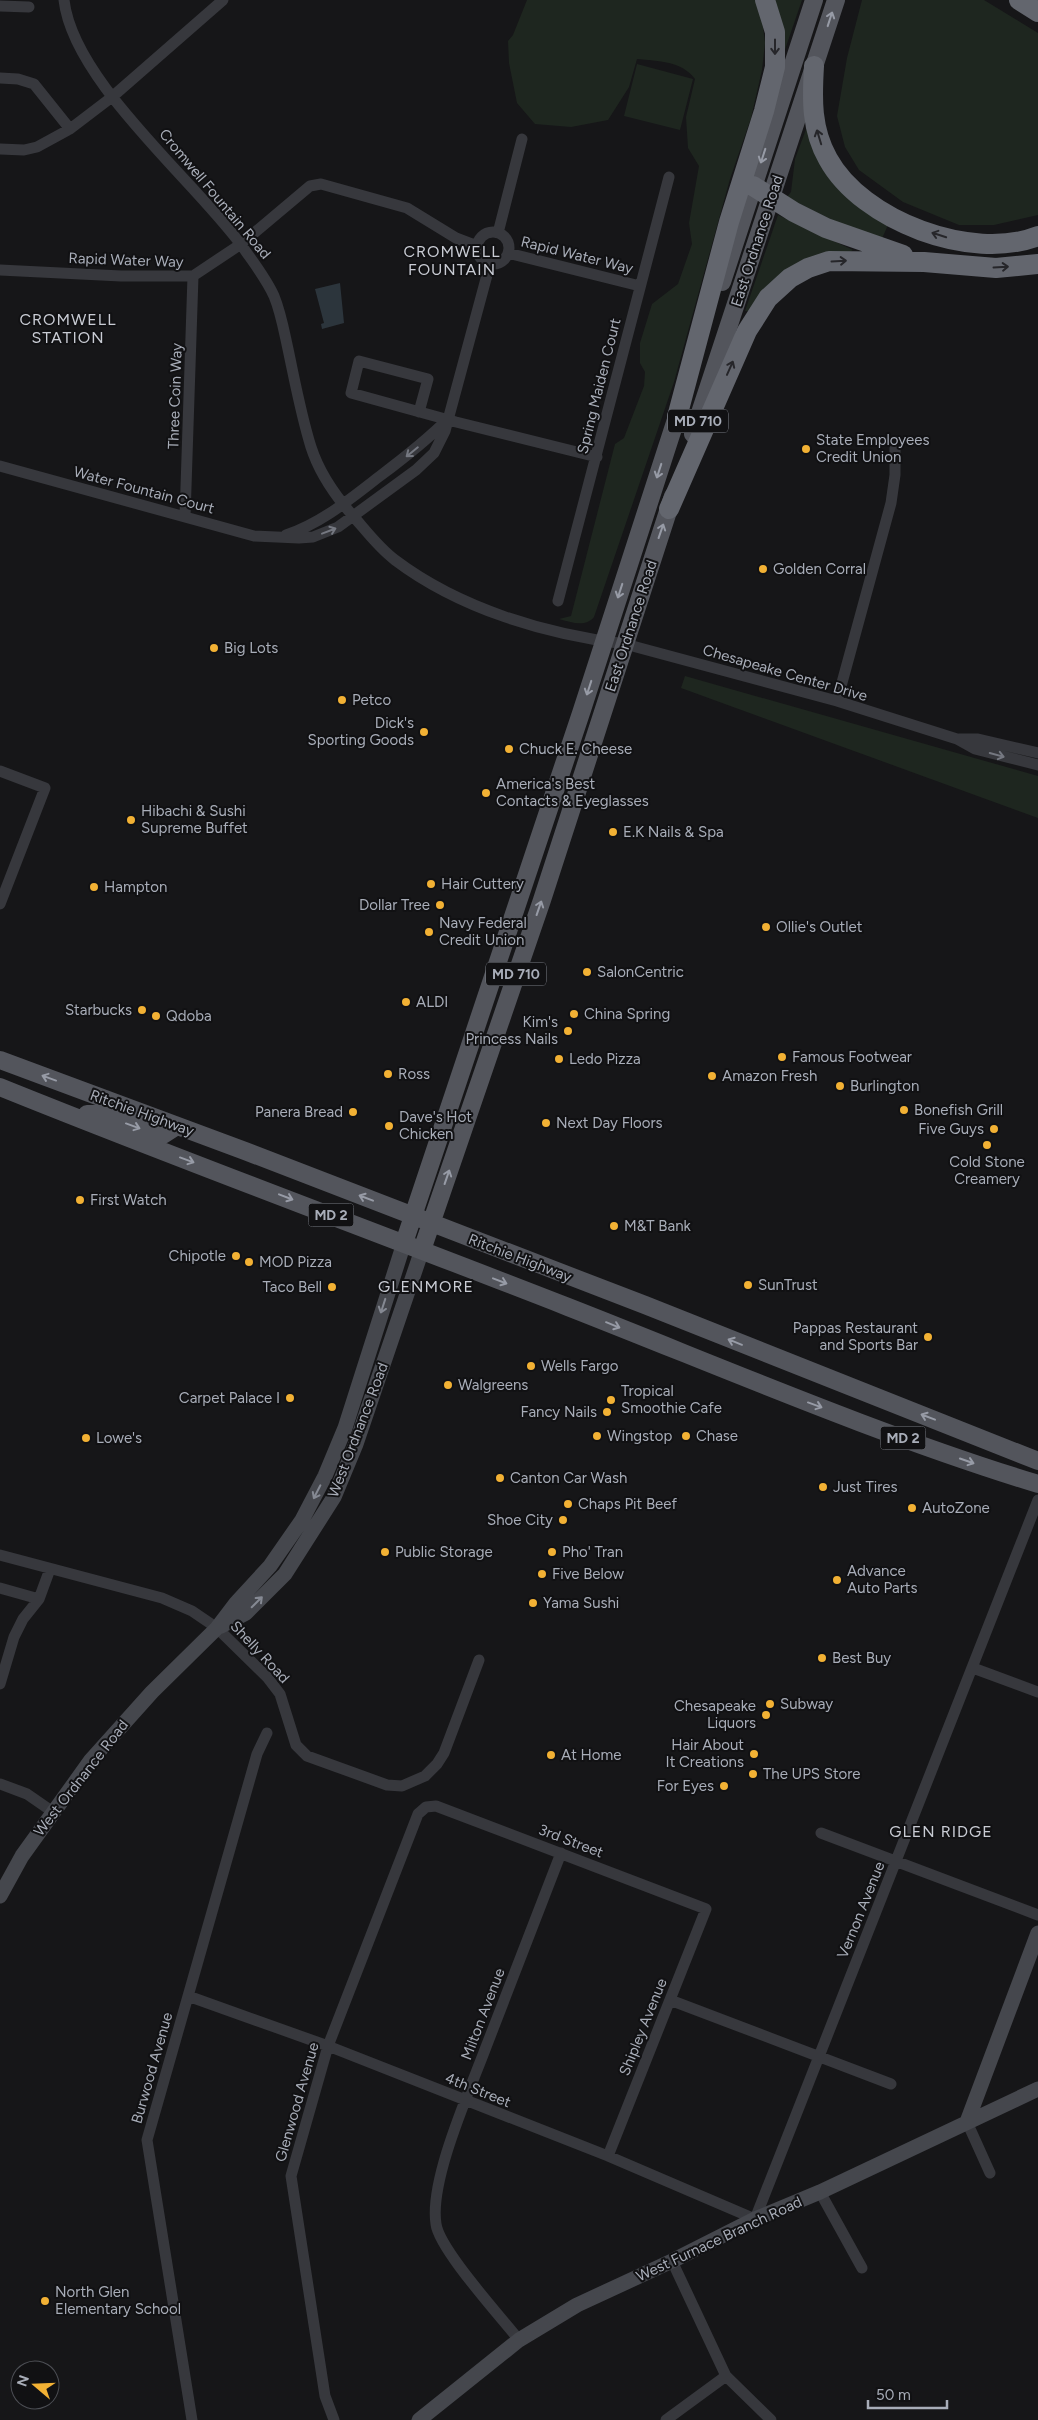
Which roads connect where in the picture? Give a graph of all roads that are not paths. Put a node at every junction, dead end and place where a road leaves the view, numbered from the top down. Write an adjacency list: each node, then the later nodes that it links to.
1 (64, 0): 12 (street, Cromwell Fountain Road)
2 (222, 0): 12 (street)
3 (765, 0): 31 (highway, one-way to 31)
4 (814, 0): 17 (main road, East Ordnance Road / MD 710, one-way to 17)
5 (836, 0): 10 (main road, East Ordnance Road / MD 710, one-way to 5)
6 (1019, 0): 9 (highway)
7 (0, 6): 8 (street)
8 (29, 7)
9 (1038, 12)
10 (814, 66): 18 (main road, East Ordnance Road / MD 710); 20 (highway, one-way to 10)
11 (0, 78): 13 (street)
12 (112, 97): 13 (street); 21 (street, Cromwell Fountain Road)
13 (70, 129): 15 (street)
14 (522, 139): 19 (street)
15 (0, 149)
16 (669, 177): 29 (street, Spring Maiden Court)
17 (753, 186): 18 (highway); 31 (main road, East Ordnance Road / MD 710)
18 (770, 198): 24 (highway); 37 (main road, East Ordnance Road / MD 710)
19 (498, 233): 22 (street); 23 (street)
20 (1038, 236)
21 (240, 244): 22 (street, Rapid Water Way); 28 (street, Rapid Water Way); 36 (street, Cromwell Fountain Road)
22 (477, 246): 25 (street)
23 (508, 253): 25 (street); 29 (street, Rapid Water Way)
24 (924, 262): 26 (highway, one-way to 26); 37 (highway, one-way to 24)
25 (490, 264): 32 (street, Water Fountain Court)
26 (1038, 264)
27 (0, 270): 28 (street, Rapid Water Way)
28 (193, 276): 39 (street, Three Coin Way)
29 (640, 286): 34 (street, Spring Maiden Court)
30 (419, 412): 30 (street); 32 (street)
31 (677, 417): 42 (main road, East Ordnance Road / MD 710, one-way to 42)
32 (448, 419): 34 (street); 36 (street, Water Fountain Court, one-way to 36); 38 (street, Water Fountain Court)
33 (895, 448): 44 (street)
34 (597, 457): 41 (street, Spring Maiden Court)
35 (0, 466): 39 (street, Water Fountain Court)
36 (343, 505): 38 (street, Cromwell Fountain Road); 40 (street, Water Fountain Court)
37 (669, 509): 43 (main road, East Ordnance Road / MD 710, one-way to 37)
38 (353, 516): 40 (street, Water Fountain Court, one-way to 38); 42 (street, Cromwell Fountain Road)
39 (185, 517): 40 (street, Water Fountain Court)
40 (281, 537)
41 (558, 601)
42 (604, 641): 43 (street, Chesapeake Center Drive); 56 (main road, East Ordnance Road / MD 710, one-way to 56)
43 (625, 644): 44 (street, Chesapeake Center Drive); 57 (main road, East Ordnance Road / MD 710, one-way to 43)
44 (837, 702): 45 (street, Chesapeake Center Drive)
45 (958, 739): 46 (street); 47 (street, one-way to 47)
46 (1038, 753)
47 (1038, 765)
48 (0, 771): 49 (street)
49 (0, 904)
50 (0, 1051): 52 (main road)
51 (0, 1060): 52 (main road, Ritchie Highway / MD 2)
52 (28, 1070): 55 (main road, Ritchie Highway / MD 2, one-way to 52)
53 (0, 1087): 54 (main road, Ritchie Highway / MD 2)
54 (69, 1114): 55 (main road, one-way to 55); 58 (main road, Ritchie Highway / MD 2, one-way to 58)
55 (177, 1126): 56 (main road, Ritchie Highway / MD 2, one-way to 55)
56 (411, 1216): 57 (main road, Ritchie Highway / MD 2); 58 (main road, East Ordnance Road / MD 710)
57 (431, 1223): 59 (main road, East Ordnance Road / MD 710); 60 (main road, Ritchie Highway / MD 2, one-way to 57)
58 (404, 1243): 59 (main road, Ritchie Highway / MD 2); 67 (main road, West Ordnance Road, one-way to 67)
59 (422, 1250): 61 (main road, Ritchie Highway / MD 2, one-way to 61); 67 (main road, West Ordnance Road, one-way to 59)
60 (1038, 1461)
61 (1038, 1484)
62 (1038, 1500): 69 (street, Vernon Avenue)
63 (0, 1555): 64 (street, Shelly Road)
64 (50, 1569): 66 (street); 67 (street, Shelly Road)
65 (0, 1588): 66 (street)
66 (39, 1599): 70 (street)
67 (217, 1628): 68 (street, Shelly Road); 75 (main road, West Ordnance Road)
68 (479, 1660)
69 (973, 1668): 71 (street); 78 (street, Vernon Avenue)
70 (0, 1684)
71 (1038, 1692)
72 (267, 1733): 83 (street, Burwood Avenue)
73 (0, 1784): 75 (street)
74 (426, 1807): 77 (street, 3rd Street); 85 (street, Glenwood Avenue)
75 (53, 1812): 79 (main road, West Ordnance Road)
76 (821, 1833): 78 (street)
77 (561, 1853): 80 (street, 3rd Street); 89 (street, Milton Avenue)
78 (896, 1861): 81 (street); 86 (street, Vernon Avenue)
79 (0, 1896)
80 (706, 1909): 84 (street, Shipley Avenue)
81 (1038, 1915)
82 (1038, 1933): 90 (main road)
83 (188, 1996): 85 (street, 4th Street); 99 (street, Burwood Avenue)
84 (670, 2000): 86 (street); 91 (street, Shipley Avenue)
85 (328, 2046): 89 (street, 4th Street); 100 (street, Glenwood Avenue)
86 (819, 2057): 87 (street); 94 (street, Vernon Avenue)
87 (891, 2084)
88 (1038, 2089): 90 (main road, West Furnace Branch Road)
89 (466, 2101): 91 (street, 4th Street); 97 (street, Milton Avenue)
90 (967, 2122): 92 (street); 93 (main road, West Furnace Branch Road)
91 (608, 2156): 94 (street, 4th Street)
92 (990, 2173)
93 (820, 2192): 94 (main road, West Furnace Branch Road); 96 (street)
94 (755, 2220): 95 (main road, West Furnace Branch Road)
95 (672, 2261): 97 (main road, West Furnace Branch Road); 98 (street)
96 (862, 2268)
97 (519, 2340): 101 (main road, West Furnace Branch Road)
98 (726, 2376): 102 (street); 103 (street)
99 (192, 2420)
100 (334, 2420)
101 (419, 2420)
102 (666, 2420)
103 (771, 2420)

